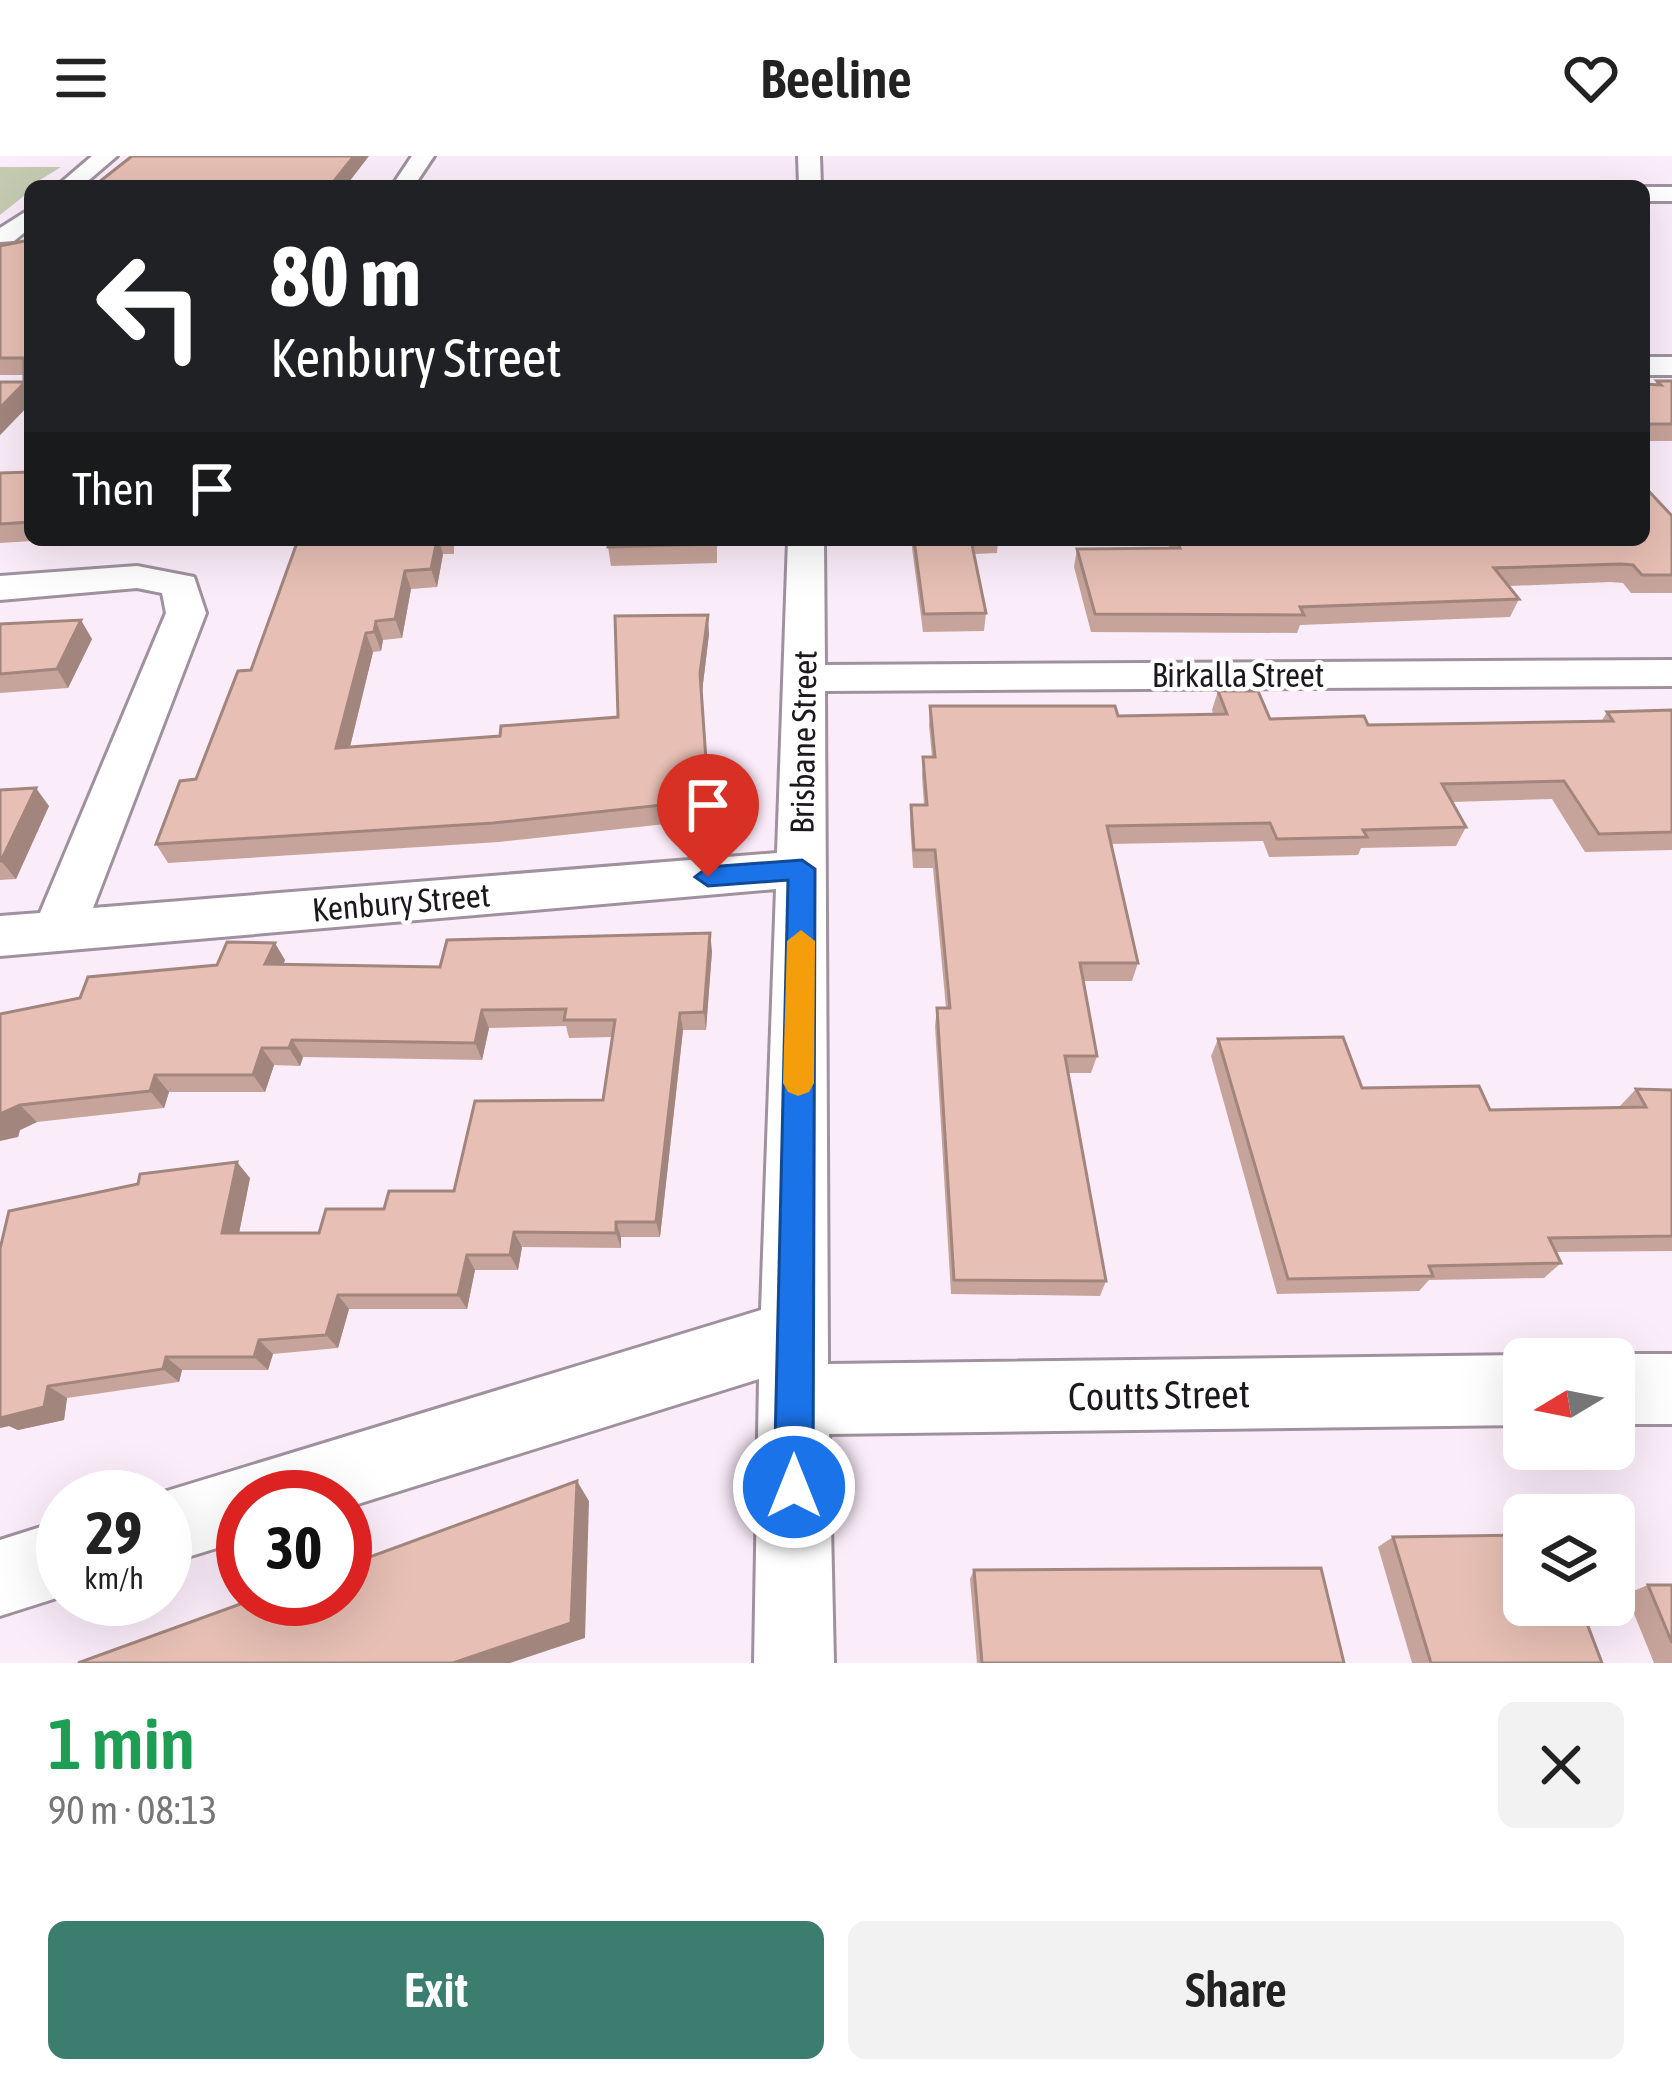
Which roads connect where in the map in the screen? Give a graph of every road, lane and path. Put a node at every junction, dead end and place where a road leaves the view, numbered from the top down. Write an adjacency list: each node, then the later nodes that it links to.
1 (106, 156): 2 (street)
2 (76, 180)
3 (806, 546): 6 (street, Brisbane Street)
4 (0, 588): 8 (street)
5 (1672, 673): 6 (street, Birkalla Street)
6 (804, 678): 7 (street, Brisbane Street)
7 (802, 869): 8 (street, Kenbury Street); 10 (street, Brisbane Street)
8 (59, 930): 9 (street, Kenbury Street)
9 (0, 936)
10 (794, 1366): 11 (street, Coutts Street); 14 (street, Coutts Street); 17 (street, Brisbane Street)
11 (1503, 1389)
12 (1635, 1389): 13 (street)
13 (1672, 1389)
14 (372, 1470)
15 (36, 1567): 16 (street)
16 (0, 1578)
17 (794, 1663)

